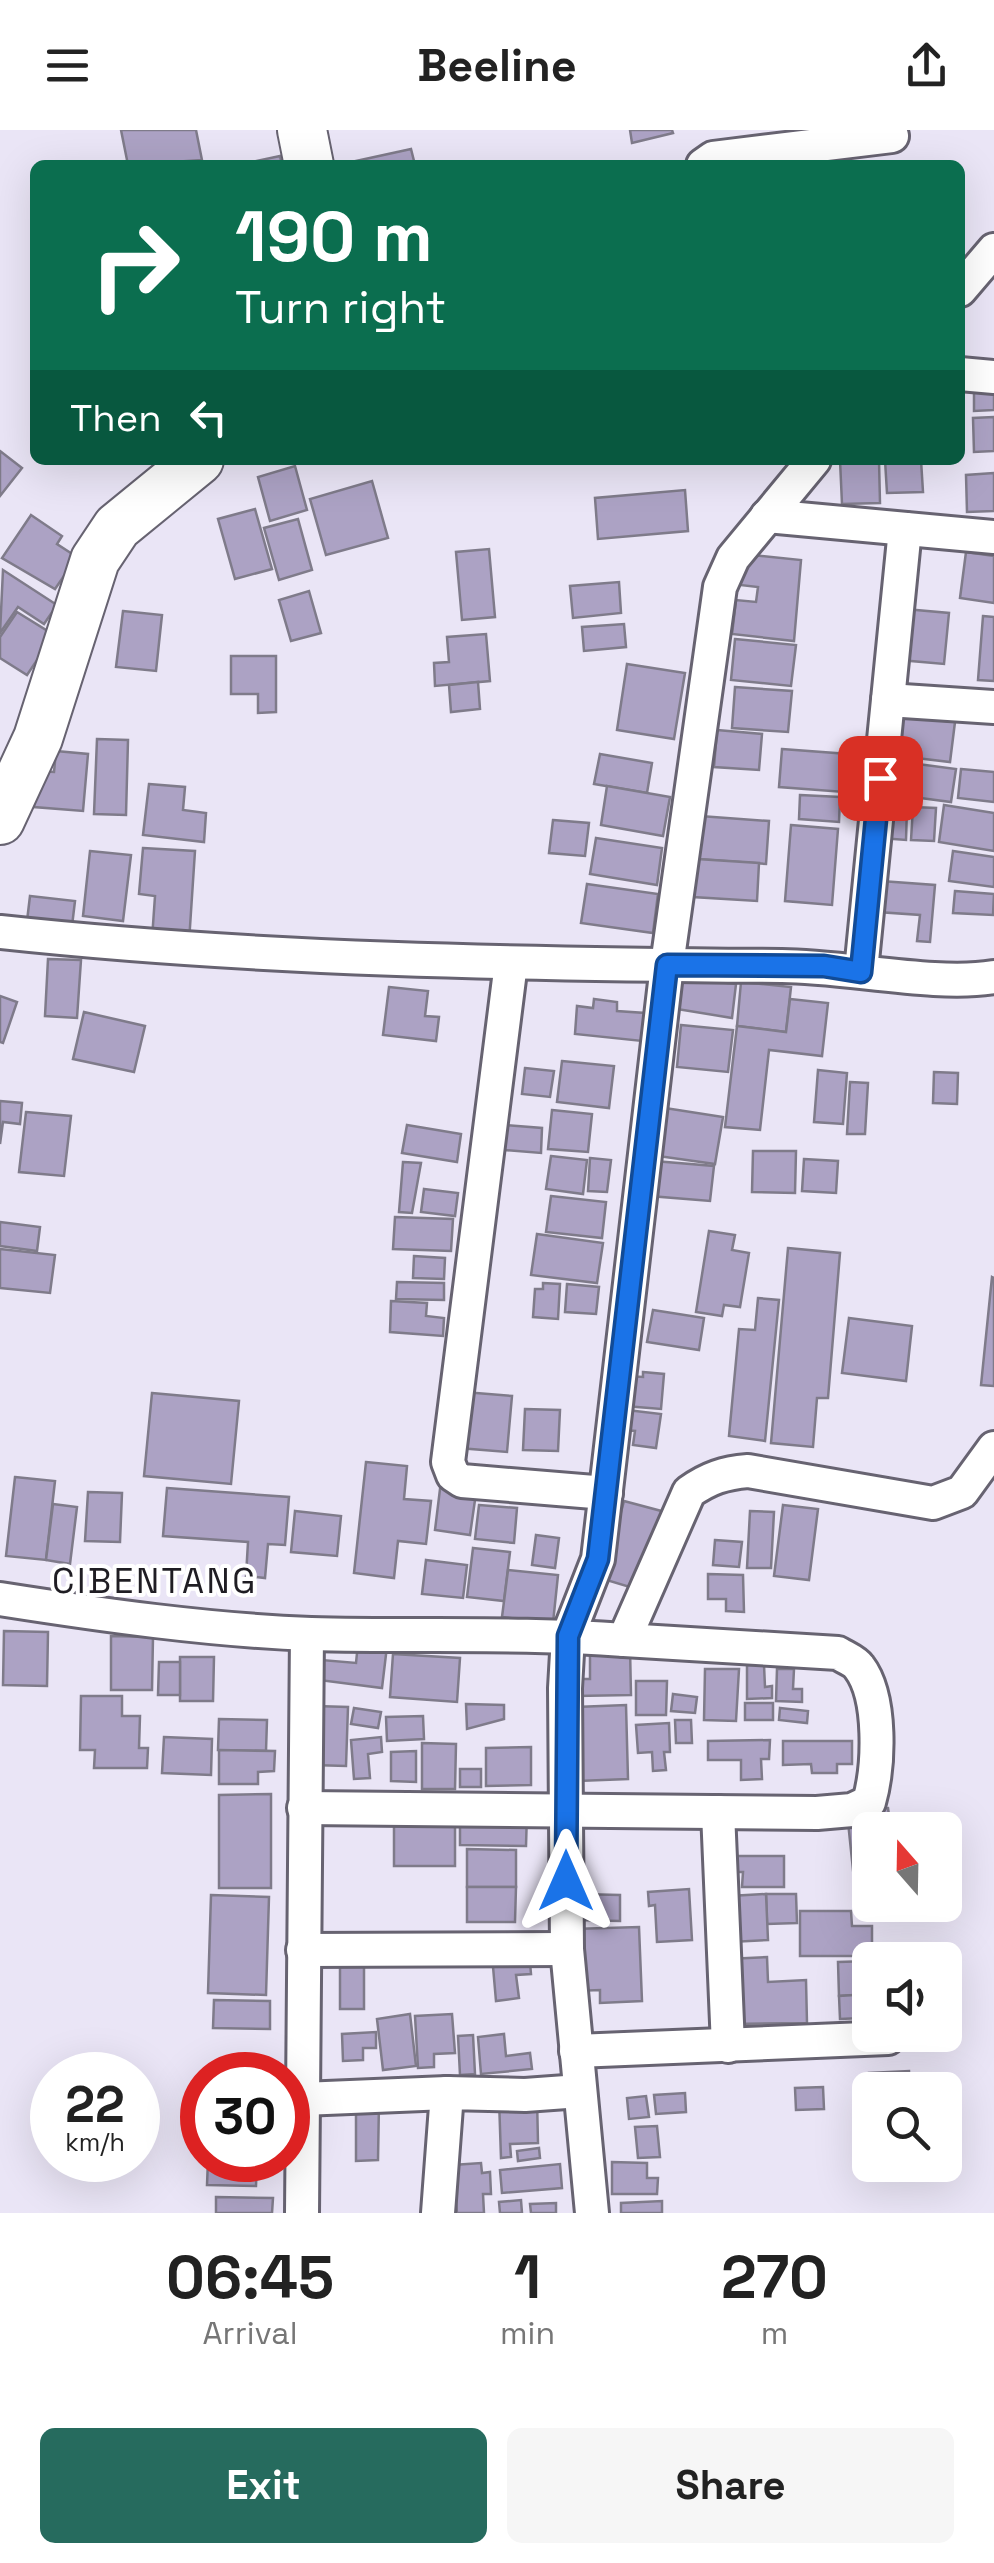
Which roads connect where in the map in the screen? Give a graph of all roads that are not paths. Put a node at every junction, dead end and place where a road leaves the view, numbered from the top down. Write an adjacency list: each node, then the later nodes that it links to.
1 (302, 130): 3 (street)
2 (897, 133): 4 (street); 5 (street)
3 (308, 160)
4 (710, 160)
5 (868, 160)
6 (994, 250): 7 (street)
7 (965, 284)
8 (965, 374): 9 (street)
9 (994, 377)
10 (193, 465): 17 (street)
11 (810, 465): 12 (street)
12 (766, 516): 13 (street); 20 (street)
13 (905, 529): 14 (street); 15 (street)
14 (994, 537)
15 (888, 700): 16 (street); 21 (street)
16 (994, 708)
17 (0, 820)
18 (0, 932): 19 (street)
19 (511, 962): 20 (street); 24 (street)
20 (667, 965): 21 (street); 24 (street)
21 (861, 972): 22 (street)
22 (994, 977)
23 (994, 1448): 28 (street)
24 (606, 1494): 27 (street)
25 (0, 1599): 26 (street)
26 (307, 1634): 27 (street); 29 (street)
27 (568, 1636): 28 (street); 30 (street)
28 (624, 1640): 31 (street)
29 (304, 1808): 30 (street); 33 (street)
30 (566, 1810): 31 (street); 32 (street)
31 (718, 1812): 35 (street)
32 (567, 1949): 33 (street); 36 (street)
33 (303, 1950): 37 (street)
34 (852, 2040): 35 (street)
35 (728, 2046): 36 (street)
36 (576, 2051): 38 (street)
37 (302, 2052)
38 (580, 2090): 39 (street); 44 (street)
39 (447, 2094): 40 (street); 43 (street)
40 (310, 2099)
41 (302, 2182): 42 (street)
42 (302, 2213)
43 (438, 2213)
44 (592, 2213)

